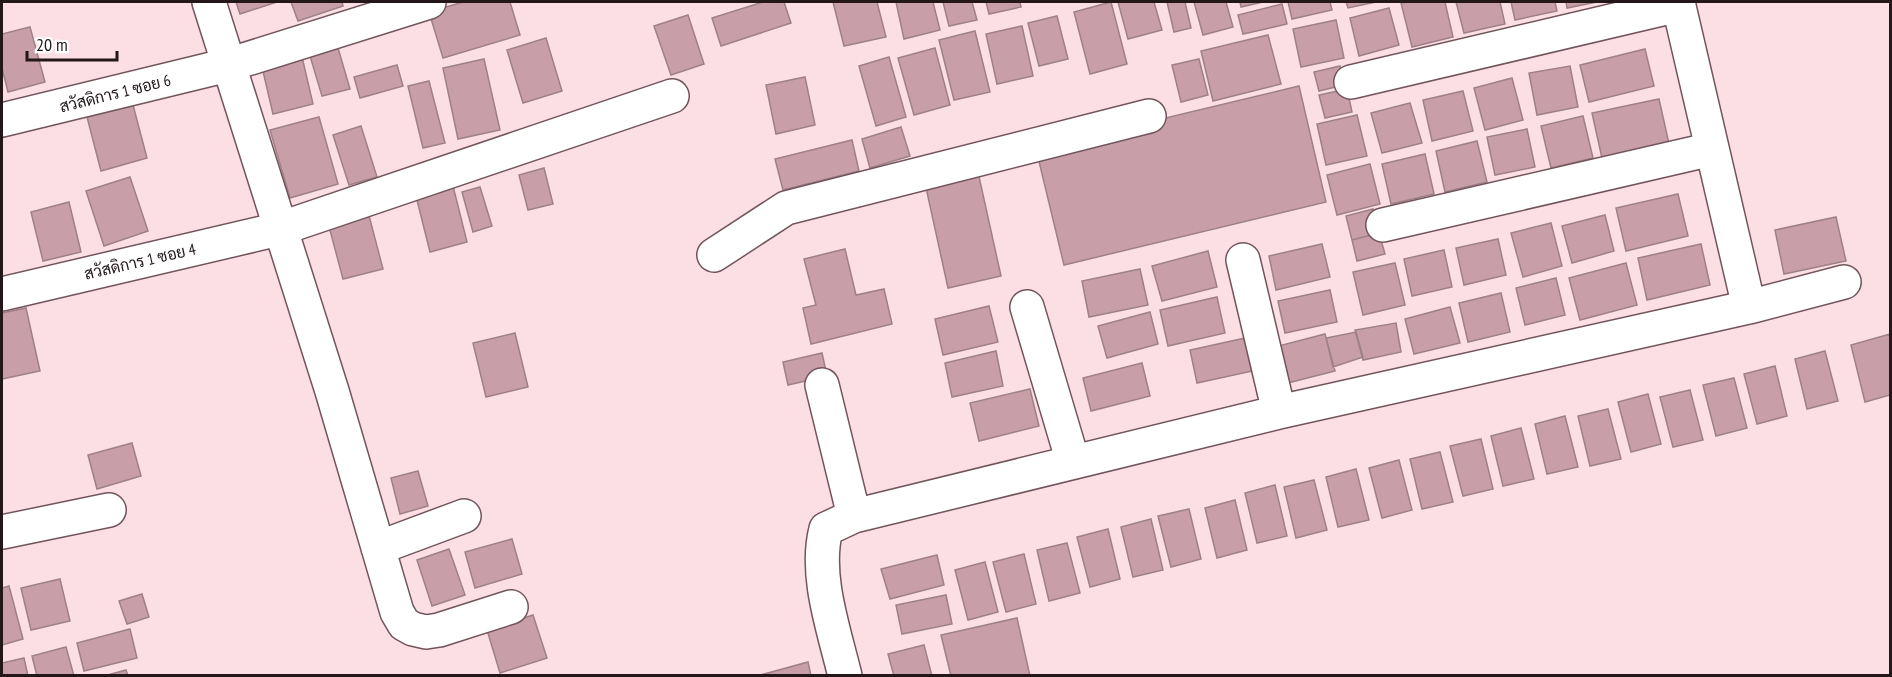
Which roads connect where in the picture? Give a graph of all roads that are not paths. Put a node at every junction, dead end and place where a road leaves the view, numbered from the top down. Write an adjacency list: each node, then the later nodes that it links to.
1 (209, 2): 4 (street)
2 (429, 2): 4 (street, สวัสดิการ 1 ซอย 6)
3 (1678, 3): 5 (street); 9 (street)
4 (228, 65): 8 (street, สวัสดิการ 1 ซอย 6); 11 (street)
5 (1351, 82)
6 (672, 96): 11 (street, สวัสดิการ 1 ซอย 4)
7 (1149, 116): 12 (street)
8 (2, 120)
9 (1712, 149): 10 (street); 17 (street)
10 (1383, 225)
11 (279, 228): 15 (street, สวัสดิการ 1 ซอย 4); 25 (street)
12 (714, 255)
13 (1244, 260): 19 (street)
14 (1844, 282): 17 (street)
15 (2, 294)
16 (1027, 307): 20 (street)
17 (1749, 307): 19 (street)
18 (822, 385): 23 (street)
19 (1279, 412): 20 (street)
20 (1073, 462): 23 (street)
21 (109, 510): 24 (street)
22 (464, 516): 25 (street)
23 (854, 516): 27 (street)
24 (2, 532)
25 (378, 548): 26 (street)
26 (511, 607)
27 (845, 675)

